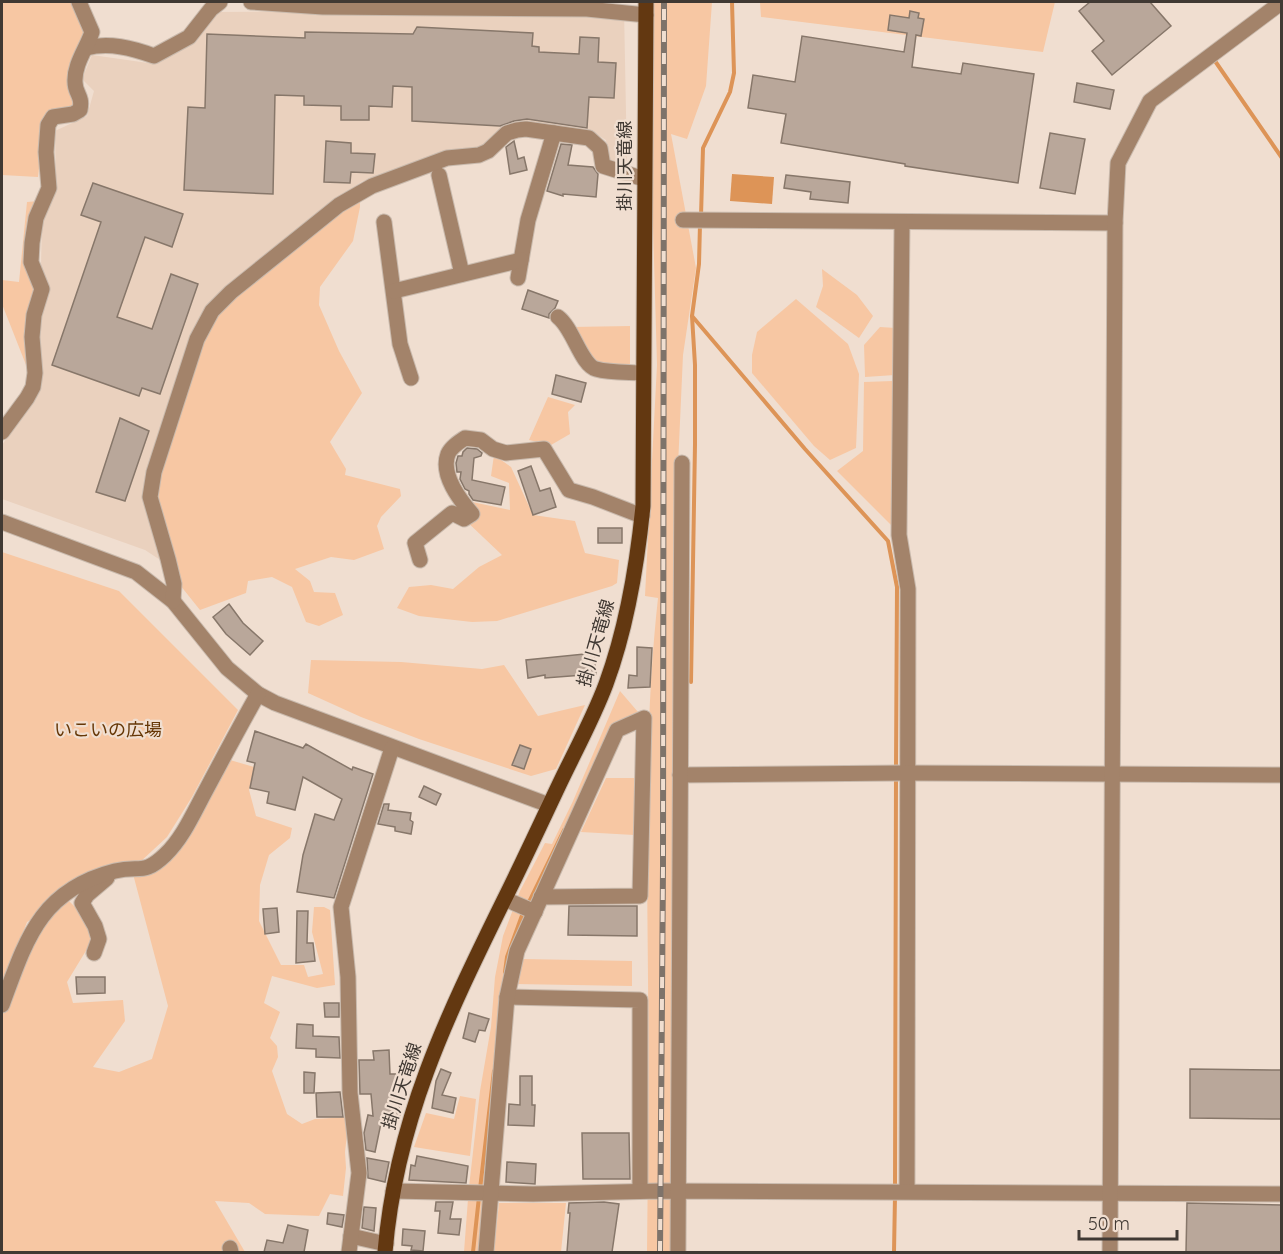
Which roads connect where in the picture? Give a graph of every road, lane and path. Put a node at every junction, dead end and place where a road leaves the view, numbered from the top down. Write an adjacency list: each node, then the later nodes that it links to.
1 (79, 2): 6 (street)
2 (220, 2): 6 (street)
3 (252, 2): 5 (street)
4 (1281, 2): 13 (street)
5 (646, 8): 9 (main road, 掛川天竜線)
6 (86, 48): 22 (street)
7 (554, 133): 9 (street); 14 (street); 27 (street)
8 (439, 175): 15 (street)
9 (644, 179): 21 (main road, 掛川天竜線)
10 (695, 220): 12 (street)
11 (384, 222): 17 (street)
12 (902, 223): 13 (street); 30 (street)
13 (1115, 224): 31 (street)
14 (521, 260): 15 (street); 16 (street)
15 (462, 274): 17 (street)
16 (518, 278)
17 (394, 291): 20 (street)
18 (558, 317): 21 (street)
19 (588, 375): 21 (street)
20 (411, 378)
21 (643, 378): 24 (main road, 掛川天竜線)
22 (2, 432)
23 (682, 463): 32 (street)
24 (642, 516): 26 (street); 34 (main road, 掛川天竜線)
25 (2, 522): 27 (street)
26 (420, 560)
27 (173, 601): 28 (street)
28 (258, 694): 29 (street); 35 (street)
29 (392, 748): 34 (street); 49 (street)
30 (905, 773): 31 (street); 32 (street); 45 (street)
31 (1113, 774): 33 (street); 46 (street)
32 (681, 775): 44 (street)
33 (1281, 775)
34 (549, 805): 37 (main road, 掛川天竜線)
35 (117, 871): 39 (street); 41 (street)
36 (541, 897): 36 (street); 38 (street)
37 (510, 901): 38 (street); 42 (main road, 掛川天竜線)
38 (533, 911): 40 (street)
39 (94, 953)
40 (507, 997): 43 (street); 47 (street)
41 (2, 1005)
42 (393, 1191): 47 (street); 50 (main road, 掛川天竜線)
43 (640, 1191): 44 (street); 47 (street)
44 (678, 1191): 45 (street); 53 (street)
45 (905, 1191): 46 (street)
46 (1110, 1192): 48 (street); 54 (street)
47 (488, 1193): 52 (street)
48 (1281, 1194)
49 (351, 1236): 50 (street); 51 (street)
50 (385, 1248)
51 (350, 1252)
52 (486, 1252)
53 (678, 1252)
54 (1110, 1252)

